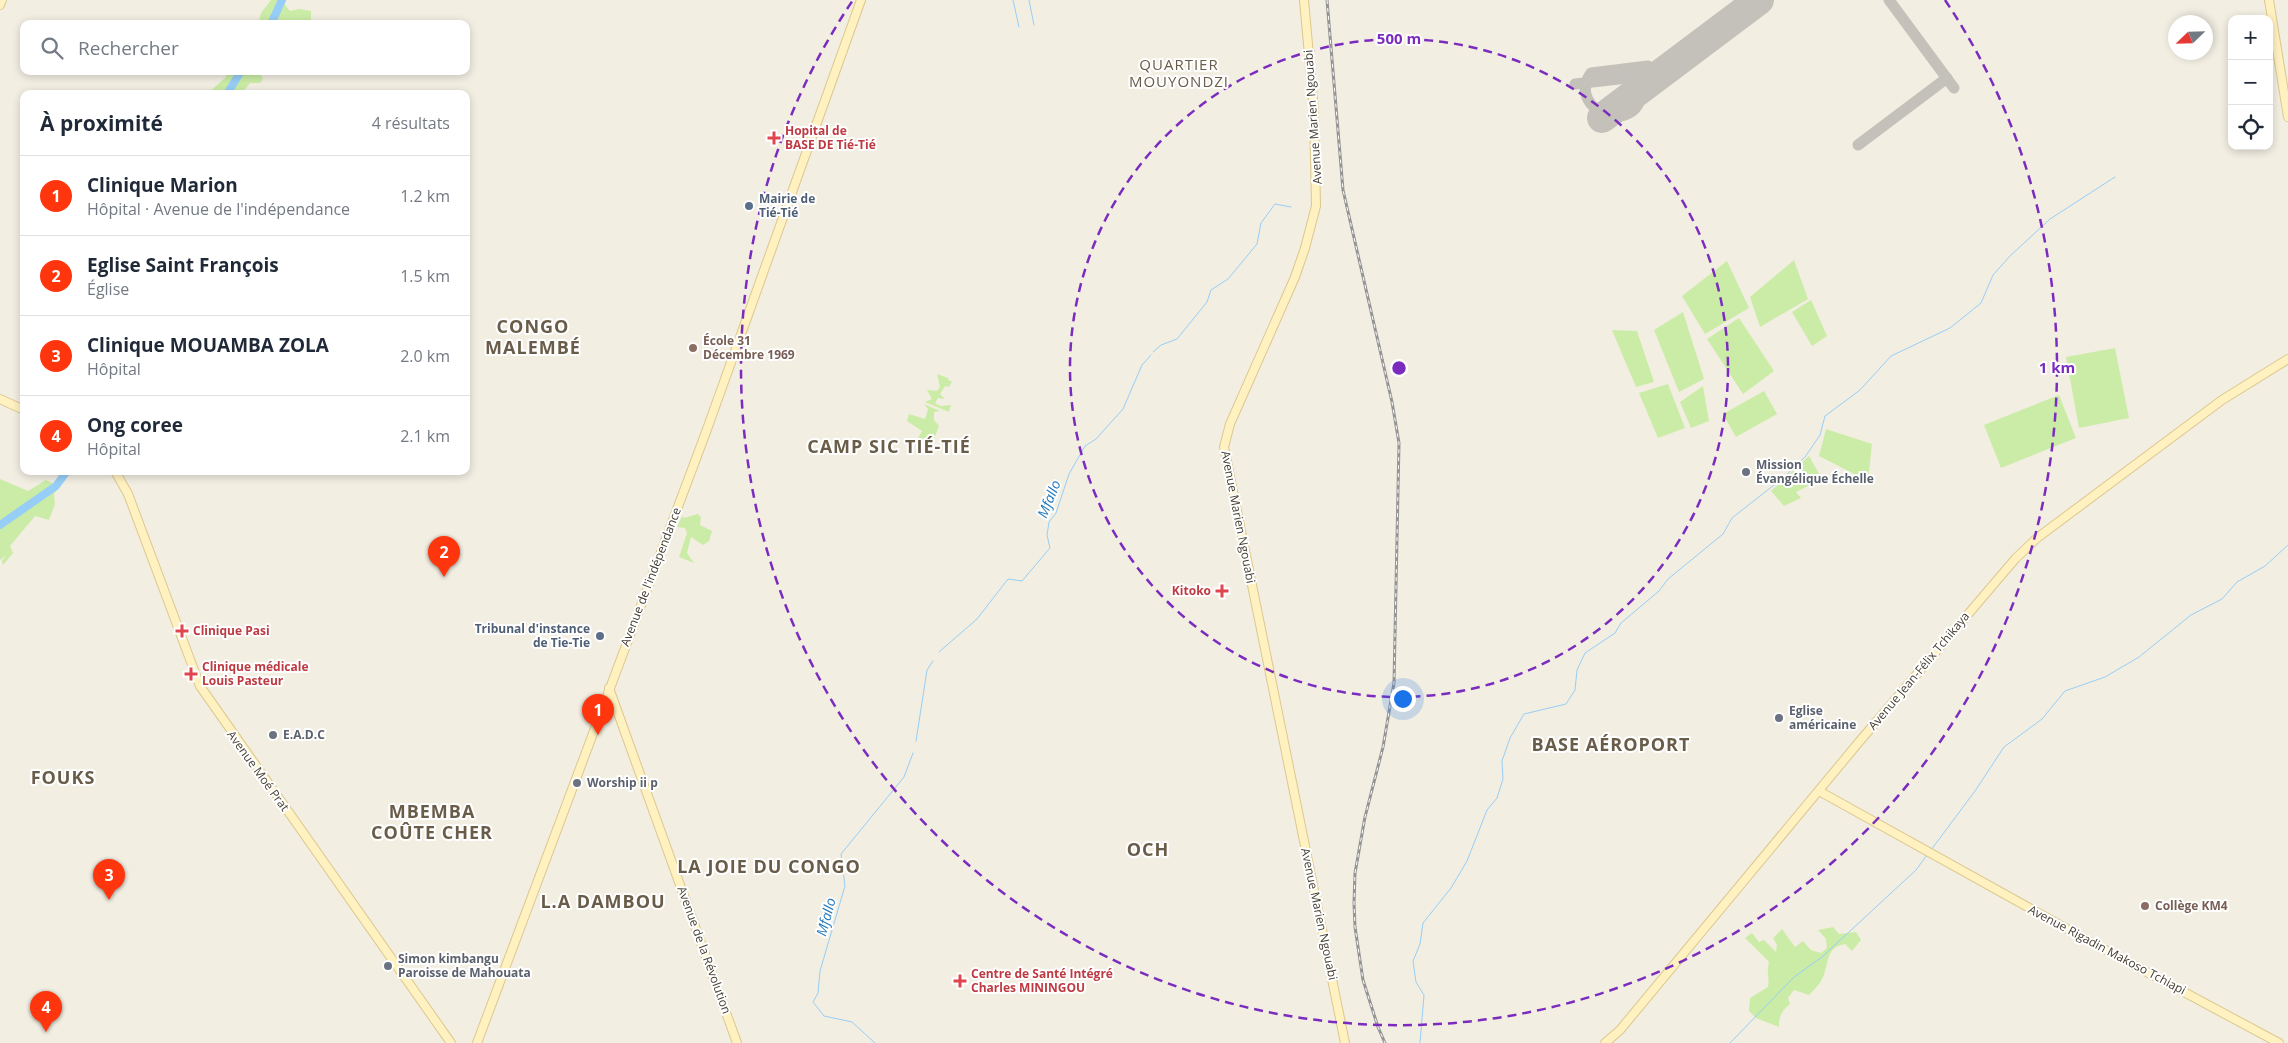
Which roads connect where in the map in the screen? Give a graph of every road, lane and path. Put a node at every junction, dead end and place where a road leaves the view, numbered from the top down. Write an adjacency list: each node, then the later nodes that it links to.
1 (2, 0): 5 (street)
2 (861, 0): 11 (street, Avenue de l'indépendance)
3 (1304, 0): 16 (street, Avenue Marien Ngouabi)
4 (2269, 0): 6 (street)
5 (0, 4)
6 (2288, 117)
7 (2288, 359): 12 (street, Avenue Jean-Félix Tchikaya)
8 (0, 398): 9 (street)
9 (20, 408)
10 (117, 475): 13 (street, Avenue Moé Prat)
11 (608, 690): 14 (street, Avenue de l'indépendance); 15 (street, Avenue de la Révolution)
12 (1819, 791): 17 (street, Avenue Jean-Félix Tchikaya); 18 (street, Avenue Rigadin Makoso Tchiapi)
13 (451, 1043)
14 (477, 1043)
15 (736, 1043)
16 (1346, 1043)
17 (1606, 1043)
18 (2279, 1043)

